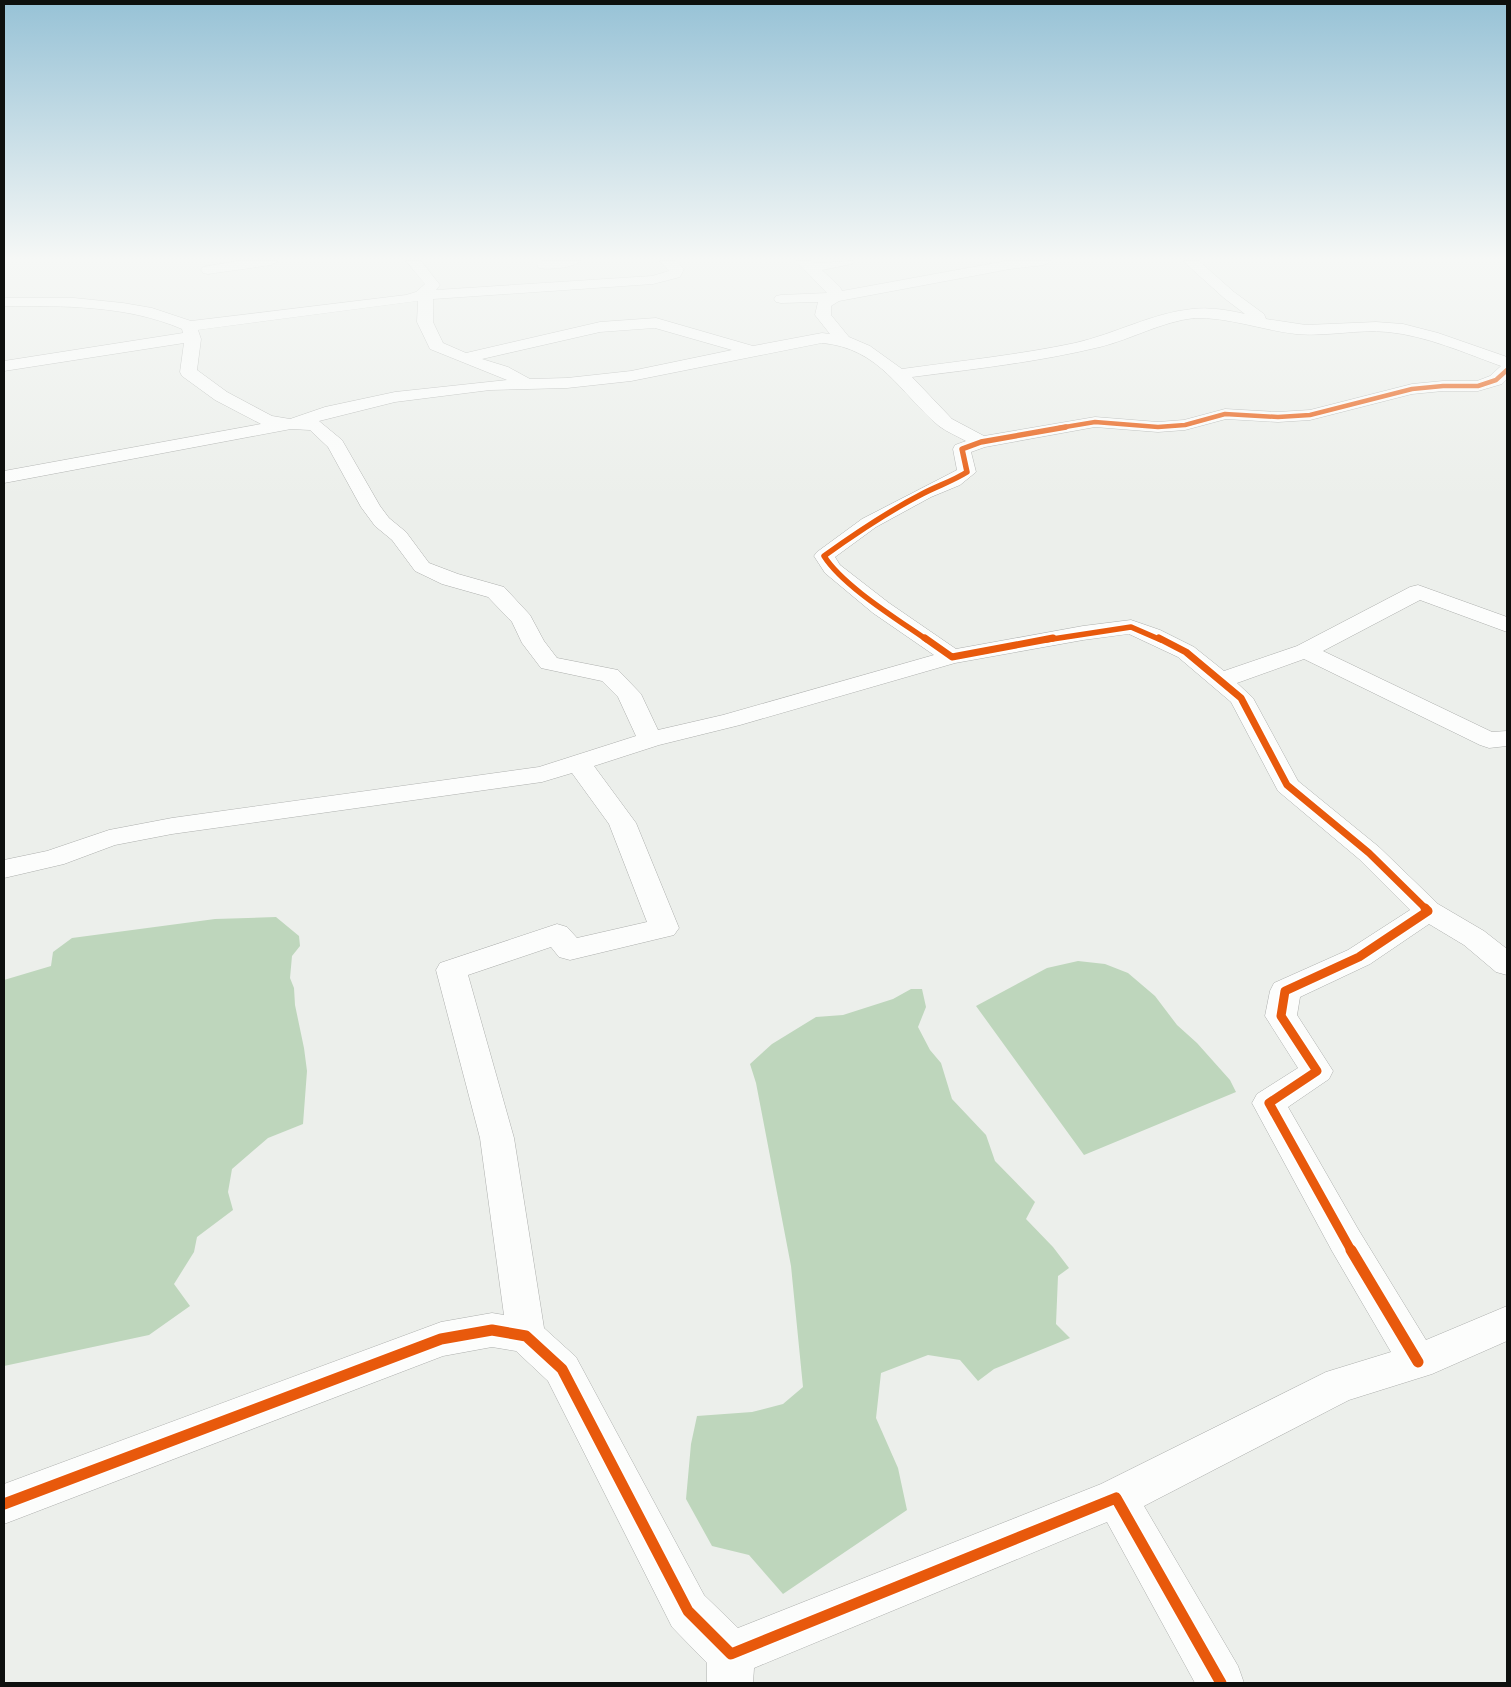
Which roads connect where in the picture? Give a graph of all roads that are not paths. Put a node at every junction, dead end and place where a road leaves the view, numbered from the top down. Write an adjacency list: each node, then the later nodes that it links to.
1 (145, 340): 13 (street)
2 (190, 340): 17 (street)
3 (433, 340): 11 (street)
4 (544, 340): 11 (street)
5 (715, 340): 10 (street)
6 (813, 340): 10 (street)
7 (843, 340): 15 (street)
8 (1107, 340): 15 (street)
9 (1436, 340): 12 (street)
10 (752, 351): 16 (street)
11 (464, 358): 16 (street)
12 (1507, 363)
13 (4, 366)
14 (1507, 370): 18 (street)
15 (899, 374): 18 (street)
16 (528, 384): 17 (street)
17 (291, 424): 19 (street); 25 (street)
18 (981, 442): 22 (street)
19 (4, 477)
20 (1507, 625): 21 (street)
21 (1305, 651): 23 (street); 24 (street)
22 (952, 657): 23 (street); 25 (street)
23 (1219, 681): 28 (street)
24 (1507, 738)
25 (650, 740): 26 (street)
26 (579, 764): 27 (street); 31 (street)
27 (4, 869)
28 (1428, 911): 29 (street); 32 (street)
29 (1507, 965)
30 (1507, 1323): 32 (street)
31 (526, 1336): 34 (street); 35 (street)
32 (1418, 1362): 33 (street)
33 (1116, 1498): 35 (street); 36 (street)
34 (4, 1504)
35 (730, 1669)
36 (1221, 1683)

